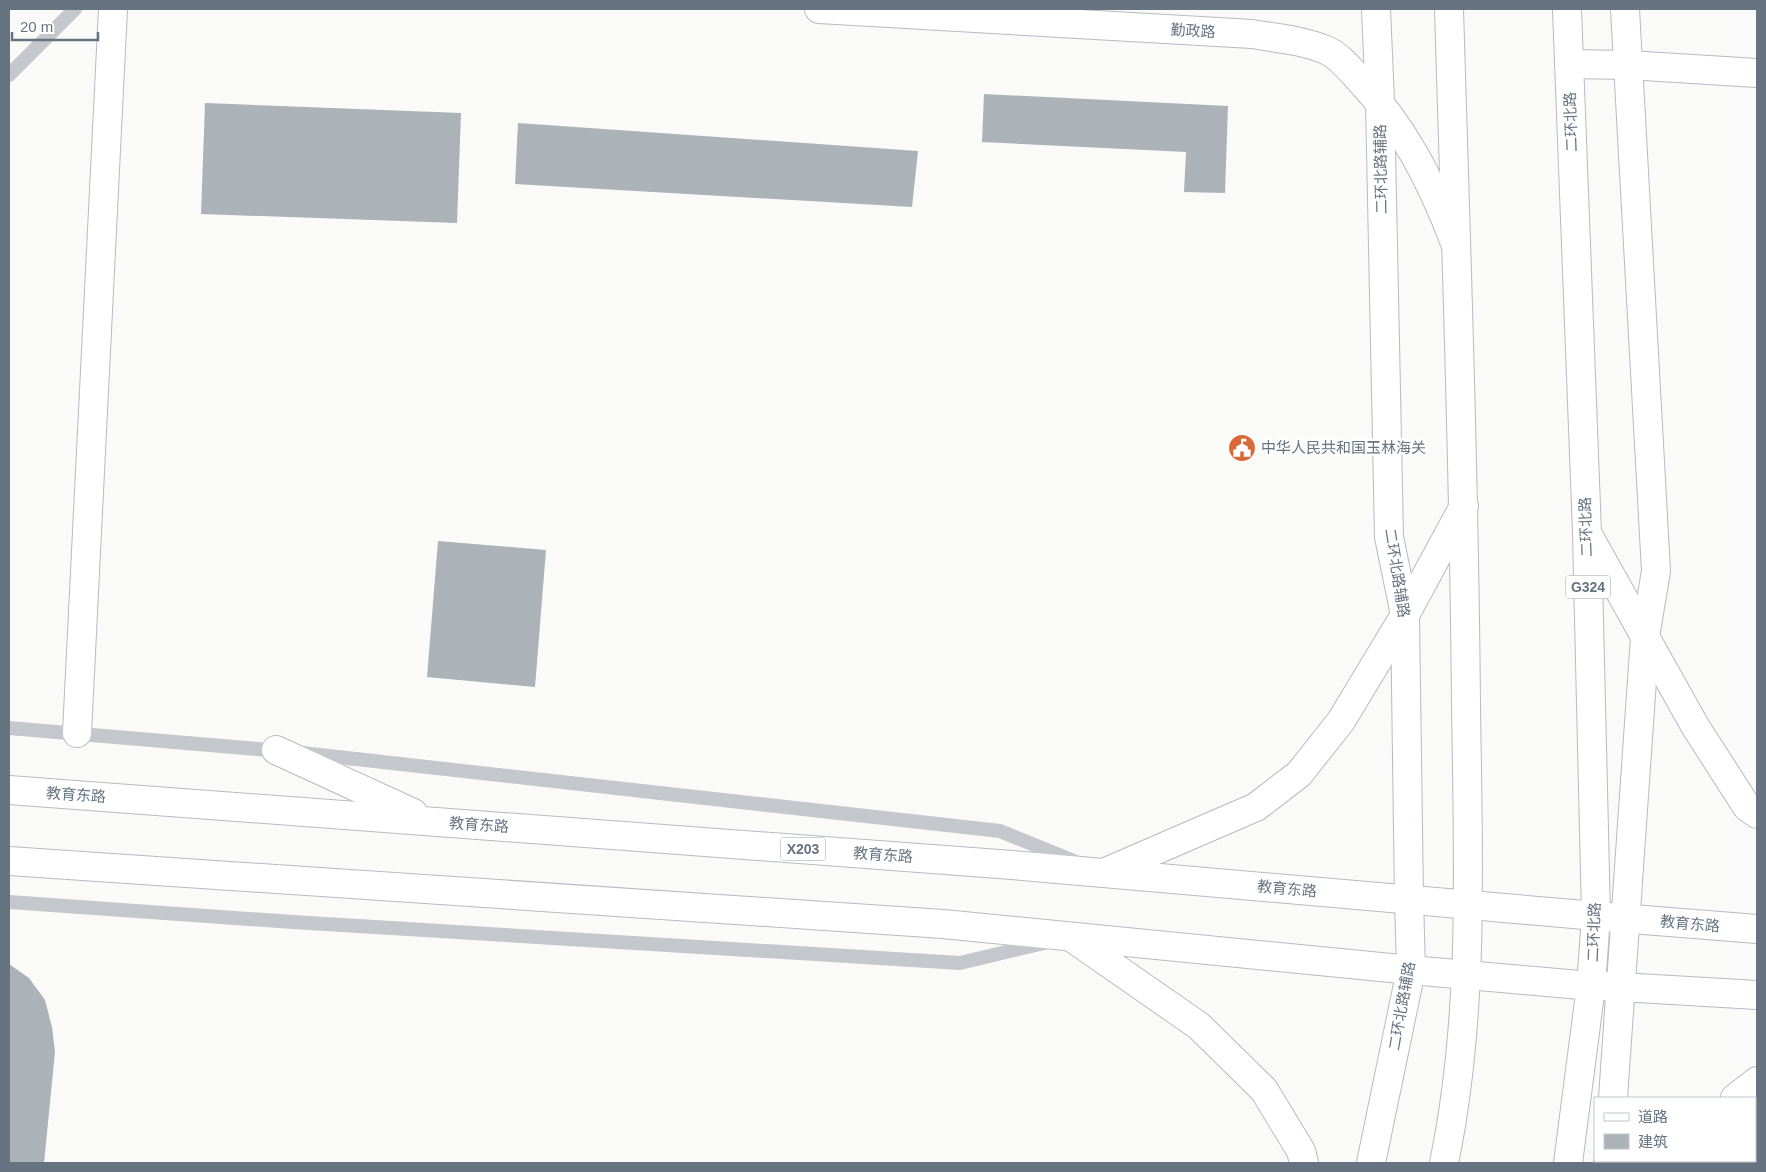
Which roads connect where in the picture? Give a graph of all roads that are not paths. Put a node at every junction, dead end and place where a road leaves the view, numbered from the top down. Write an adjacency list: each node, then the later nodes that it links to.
1 (75, 9): 11 (lane)
2 (114, 9): 19 (main road)
3 (819, 9): 12 (main road, 勤政路)
4 (1376, 9): 12 (main road, 二环北路辅路)
5 (1449, 9): 13 (main road)
6 (1567, 9): 8 (main road, 二环北路 / G324)
7 (1624, 9): 9 (main road)
8 (1569, 64): 9 (main road); 15 (main road, 二环北路 / G324)
9 (1628, 64): 10 (main road); 17 (main road)
10 (1757, 73)
11 (9, 75)
12 (1380, 101): 13 (main road, 勤政路); 16 (main road, 二环北路辅路)
13 (1456, 247): 14 (main road)
14 (1464, 506): 16 (main road); 28 (main road)
15 (1586, 533): 17 (main road); 29 (main road, 二环北路 / G324)
16 (1405, 615): 25 (main road); 26 (main road, 二环北路辅路)
17 (1645, 637): 22 (main road); 30 (main road)
18 (9, 728): 19 (lane)
19 (77, 733): 20 (lane)
20 (276, 750): 23 (main road); 25 (lane)
21 (9, 790): 23 (main road, 教育东路 / X203)
22 (1757, 814)
23 (430, 821): 25 (main road, 教育东路 / X203)
24 (9, 861): 32 (main road)
25 (1104, 873): 26 (main road, 教育东路 / X203)
26 (1409, 899): 28 (main road, 教育东路 / X203); 33 (main road, 二环北路辅路)
27 (9, 902): 32 (lane)
28 (1468, 904): 29 (main road, 教育东路 / X203); 34 (main road)
29 (1596, 916): 30 (main road, 教育东路); 35 (main road, 二环北路 / G324)
30 (1625, 918): 31 (main road, 教育东路); 36 (main road)
31 (1757, 929)
32 (1070, 936): 33 (main road); 41 (main road)
33 (1411, 970): 34 (main road); 42 (main road, 二环北路辅路)
34 (1466, 974): 35 (main road); 43 (main road)
35 (1591, 986): 36 (main road); 44 (main road, 二环北路 / G324)
36 (1621, 987): 37 (main road); 39 (main road)
37 (1757, 995)
38 (1757, 1081): 40 (main road)
39 (1613, 1097)
40 (1736, 1097)
41 (1304, 1163)
42 (1372, 1163)
43 (1444, 1163)
44 (1568, 1163)

